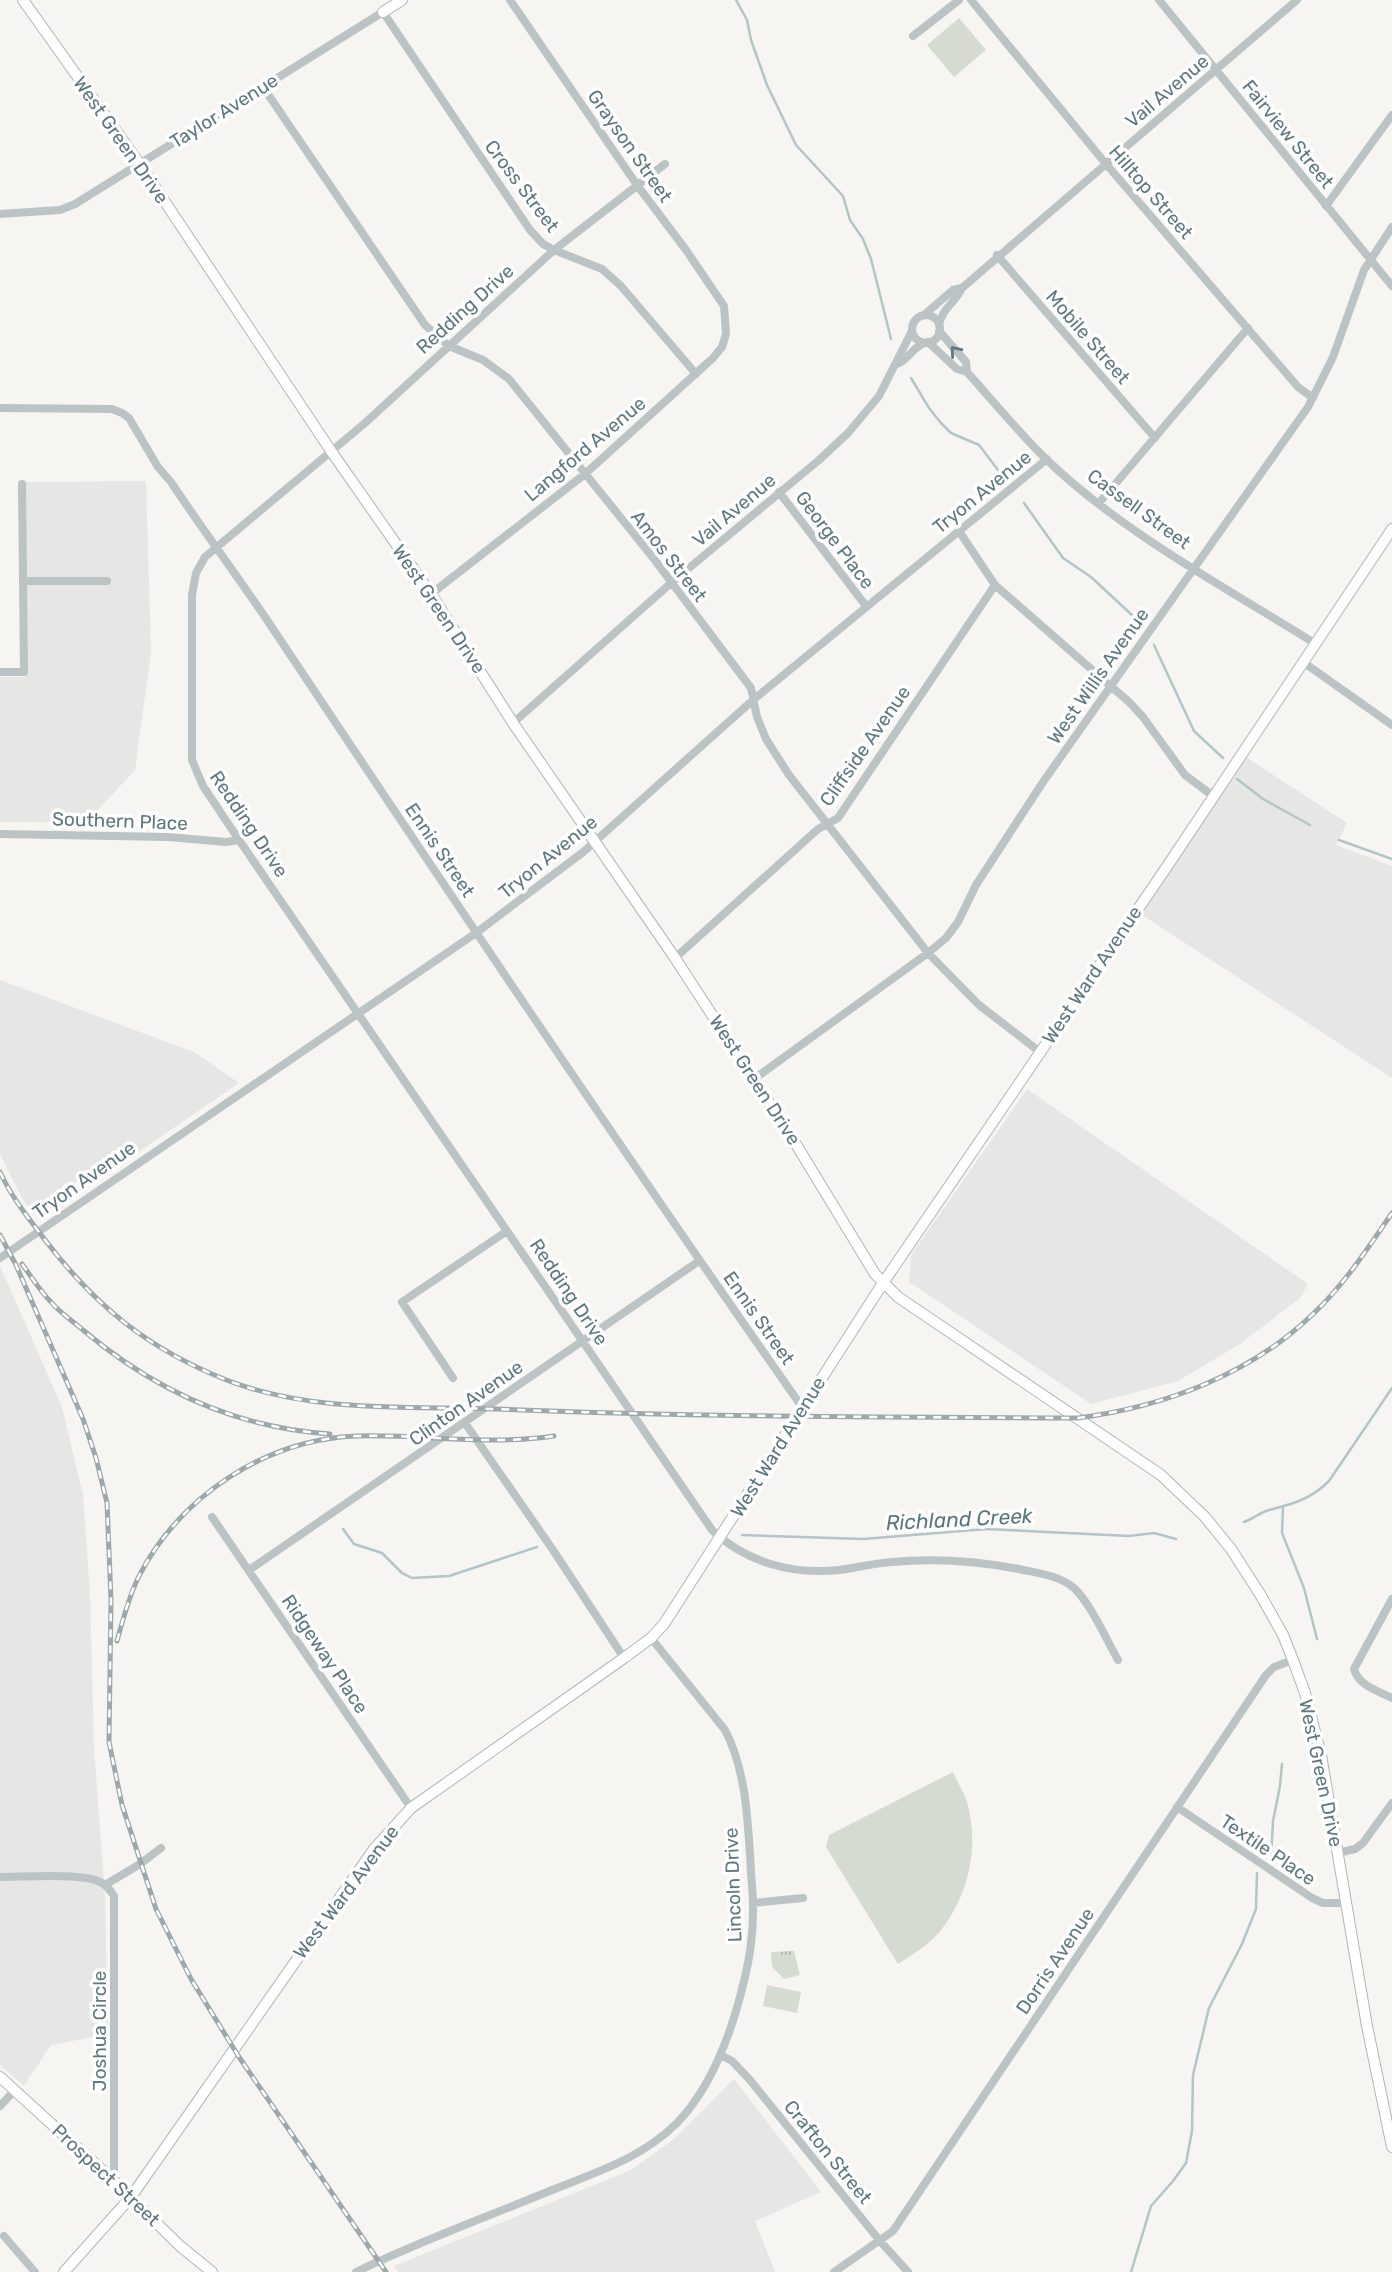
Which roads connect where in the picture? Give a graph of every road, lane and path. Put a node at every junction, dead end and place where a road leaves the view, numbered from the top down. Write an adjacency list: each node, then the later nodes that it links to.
1 (23, 0): 13 (main road, West Green Drive)
2 (402, 0): 8 (main road, Taylor Avenue)
3 (510, 0): 16 (street, Grayson Street)
4 (959, 0): 9 (street)
5 (971, 0): 15 (street, Hilltop Street)
6 (1159, 0): 10 (street, Fairview Street)
7 (1297, 0): 10 (street, Vail Avenue)
8 (383, 12): 11 (street, Taylor Avenue); 20 (street, Cross Street)
9 (913, 36)
10 (1216, 70): 15 (street, Vail Avenue); 17 (street, Fairview Street)
11 (262, 87): 13 (street, Taylor Avenue); 31 (street, Amos Street)
12 (1392, 115): 17 (street)
13 (139, 163): 18 (street, Taylor Avenue); 38 (main road, West Green Drive)
14 (665, 164): 16 (street, Redding Drive)
15 (1106, 164): 21 (street, Vail Avenue); 28 (street, Hilltop Street)
16 (637, 185): 20 (street, Redding Drive); 25 (street, Grayson Street)
17 (1326, 206): 22 (street, Fairview Street)
18 (0, 214)
19 (1392, 227): 22 (street, West Willis Avenue)
20 (554, 250): 31 (street, Redding Drive); 34 (street, Cross Street)
21 (997, 255): 24 (street, Vail Avenue); 37 (street, Mobile Street)
22 (1371, 259): 23 (street, Fairview Street); 35 (street, West Willis Avenue)
23 (1392, 286)
24 (962, 288): 26 (street, Vail Avenue); 27 (street, Vail Avenue)
25 (724, 308): 34 (street, Langford Avenue)
26 (924, 315): 27 (street); 29 (street)
27 (939, 328): 30 (street); 33 (street, Cassell Street, one-way to 27)
28 (1248, 328): 35 (street, Hilltop Street); 37 (street)
29 (912, 331): 30 (street); 32 (street, Vail Avenue)
30 (926, 343): 32 (street, Vail Avenue); 33 (street, Cassell Street)
31 (449, 346): 38 (street, Redding Drive); 40 (street, Amos Street)
32 (897, 364): 42 (street, Vail Avenue)
33 (967, 372): 39 (street, Cassell Street)
34 (696, 374): 40 (street, Langford Avenue)
35 (1314, 398): 47 (street, West Willis Avenue)
36 (0, 408): 46 (street, Ennis Street)
37 (1155, 439): 43 (street)
38 (331, 451): 46 (street, Redding Drive); 52 (main road, West Green Drive)
39 (1047, 459): 43 (street, Cassell Street); 45 (street, Tryon Avenue)
40 (584, 474): 50 (street, Amos Street); 52 (street, Langford Avenue)
41 (22, 484): 48 (street)
42 (779, 492): 50 (street, Vail Avenue); 53 (street, George Place)
43 (1099, 503): 47 (street, Cassell Street)
44 (1392, 529): 54 (main road, West Ward Avenue)
45 (959, 531): 51 (street); 53 (street, Tryon Avenue)
46 (215, 548): 64 (street, Redding Drive); 66 (street, Ennis Street)
47 (1194, 568): 54 (street, Cassell Street); 57 (street, West Willis Avenue)
48 (23, 581): 49 (street); 56 (street)
49 (107, 581)
50 (671, 583): 58 (street, Amos Street); 59 (street, Vail Avenue)
51 (995, 585): 57 (street); 62 (street, Cliffside Avenue)
52 (431, 594): 59 (main road, West Green Drive)
53 (866, 606): 58 (street, Tryon Avenue)
54 (1315, 644): 55 (main road, West Ward Avenue)
55 (1303, 662): 60 (street); 61 (main road, West Ward Avenue)
56 (0, 672)
57 (1111, 687): 61 (street); 67 (street, West Willis Avenue)
58 (753, 700): 62 (street, Amos Street); 65 (street, Tryon Avenue)
59 (513, 723): 65 (main road, West Green Drive)
60 (1392, 725)
61 (1213, 796): 70 (main road, West Ward Avenue)
62 (827, 824): 67 (street, Amos Street); 68 (street, Cliffside Avenue)
63 (0, 834): 64 (street, Southern Place)
64 (239, 840): 69 (street, Redding Drive)
65 (595, 841): 66 (street, Tryon Avenue); 68 (main road, West Green Drive)
66 (477, 933): 69 (street, Tryon Avenue); 74 (street, Ennis Street)
67 (928, 953): 70 (street, Amos Street); 71 (street, West Willis Avenue)
68 (675, 958): 71 (main road, West Green Drive)
69 (358, 1013): 72 (street, Redding Drive); 73 (street, Tryon Avenue)
70 (1040, 1052): 75 (main road, West Ward Avenue)
71 (754, 1079): 75 (main road, West Green Drive)
72 (508, 1230): 76 (street, Redding Drive); 77 (street)
73 (0, 1258)
74 (699, 1261): 76 (street, Clinton Avenue); 78 (street, Ennis Street)
75 (883, 1283): 78 (main road, West Ward Avenue); 86 (main road, West Green Drive)
76 (583, 1340): 79 (street, Clinton Avenue); 81 (street, Redding Drive)
77 (453, 1378)
78 (802, 1407): 81 (main road, West Ward Avenue)
79 (464, 1423): 82 (street, Clinton Avenue); 85 (street)
80 (212, 1517): 82 (street, Ridgeway Place)
81 (720, 1538): 84 (main road, West Ward Avenue); 87 (street)
82 (250, 1570): 91 (street, Ridgeway Place)
83 (1392, 1600): 88 (street)
84 (651, 1638): 85 (main road, West Ward Avenue); 97 (street, Lincoln Drive)
85 (624, 1658): 91 (main road, West Ward Avenue)
86 (1293, 1660): 90 (street, Dorris Avenue); 93 (main road, West Green Drive)
87 (1118, 1661)
88 (1392, 1699)
89 (1392, 1803): 93 (street, Textile Place)
90 (1177, 1807): 98 (street, Textile Place); 107 (street, Dorris Avenue)
91 (411, 1808): 105 (main road, West Ward Avenue)
92 (161, 1848): 95 (street)
93 (1338, 1853): 98 (main road, West Green Drive)
94 (0, 1877): 95 (street)
95 (105, 1885): 104 (street, Joshua Circle)
96 (803, 1898): 97 (street)
97 (754, 1903): 99 (street, Lincoln Drive)
98 (1347, 1903): 103 (main road, West Green Drive)
99 (721, 2055): 107 (street, Crafton Street); 111 (street, Lincoln Drive)
100 (0, 2077): 101 (main road, Prospect Street)
101 (15, 2091): 102 (street); 104 (main road, Prospect Street)
102 (0, 2106)
103 (1392, 2147)
104 (114, 2181): 105 (main road, Prospect Street)
105 (131, 2197): 109 (main road, West Ward Avenue); 110 (main road, Prospect Street)
106 (4, 2236): 108 (street)
107 (880, 2241): 112 (street, Dorris Avenue); 113 (street, Crafton Street)
108 (35, 2272)
109 (64, 2272)
110 (212, 2272)
111 (356, 2272)
112 (834, 2272)
113 (908, 2272)

